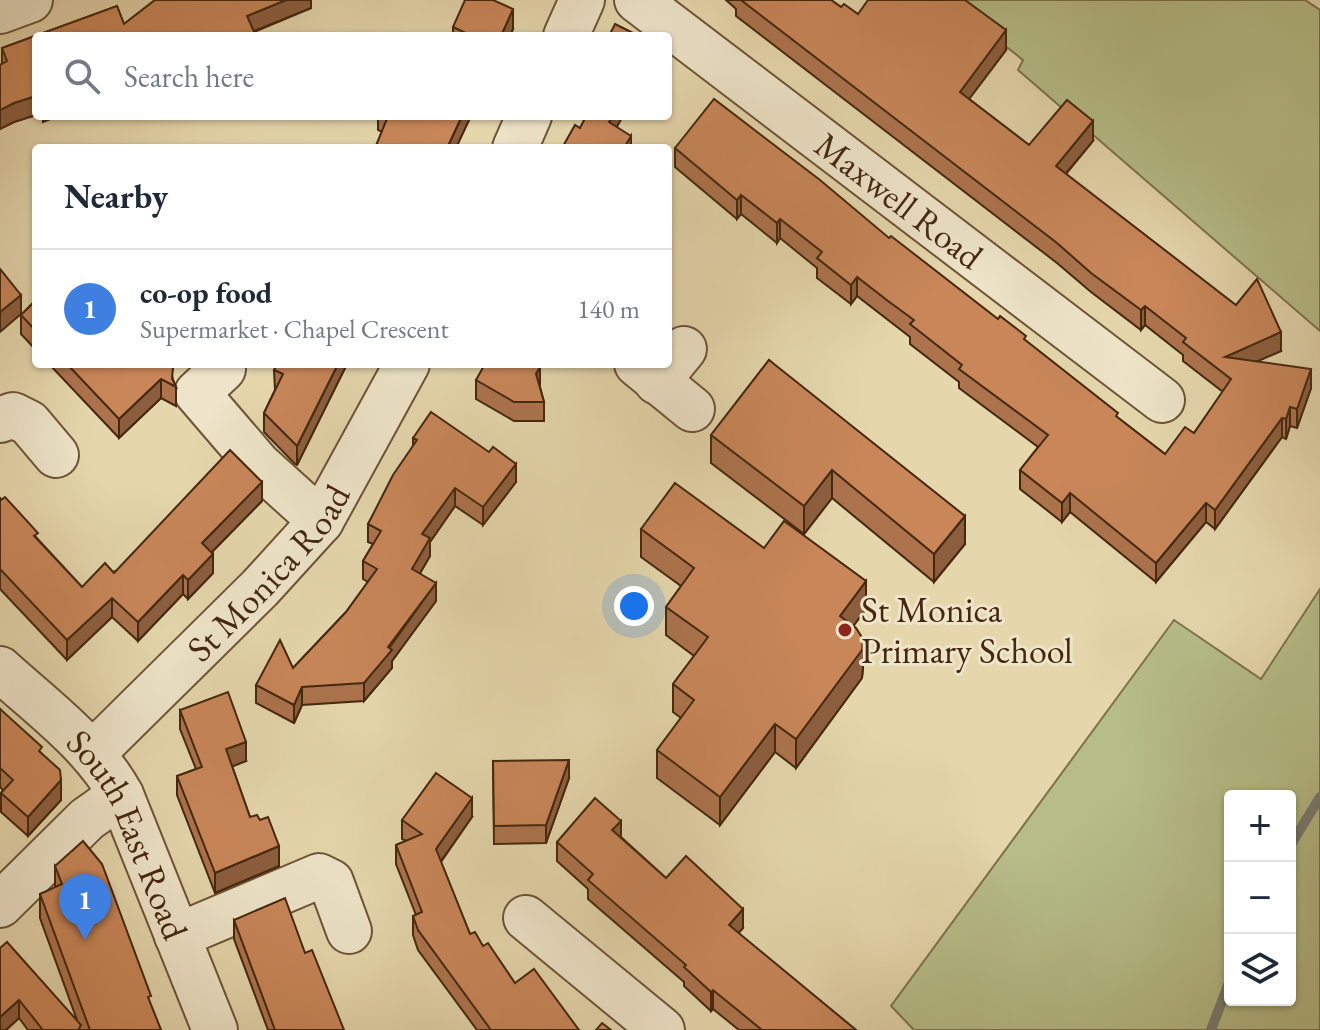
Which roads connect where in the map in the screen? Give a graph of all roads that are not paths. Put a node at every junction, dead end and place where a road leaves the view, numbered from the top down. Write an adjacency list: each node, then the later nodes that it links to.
1 (30, 0): 4 (street)
2 (582, 0): 5 (street)
3 (637, 0): 11 (street, Maxwell Road)
4 (0, 11)
5 (568, 32)
6 (527, 120): 7 (street)
7 (517, 144)
8 (405, 368): 15 (street, St Monica Road)
9 (661, 368): 12 (street)
10 (223, 369): 15 (street)
11 (1162, 400)
12 (692, 409)
13 (0, 420): 14 (street)
14 (56, 455)
15 (321, 521): 17 (street, St Monica Road)
16 (0, 669): 17 (street, South East Road)
17 (93, 753): 18 (street, South East Road)
18 (121, 795): 19 (street); 22 (street, South East Road)
19 (0, 905)
20 (526, 918): 24 (street)
21 (349, 931): 22 (street)
22 (177, 936): 23 (street, South East Road)
23 (215, 1030)
24 (662, 1030)

